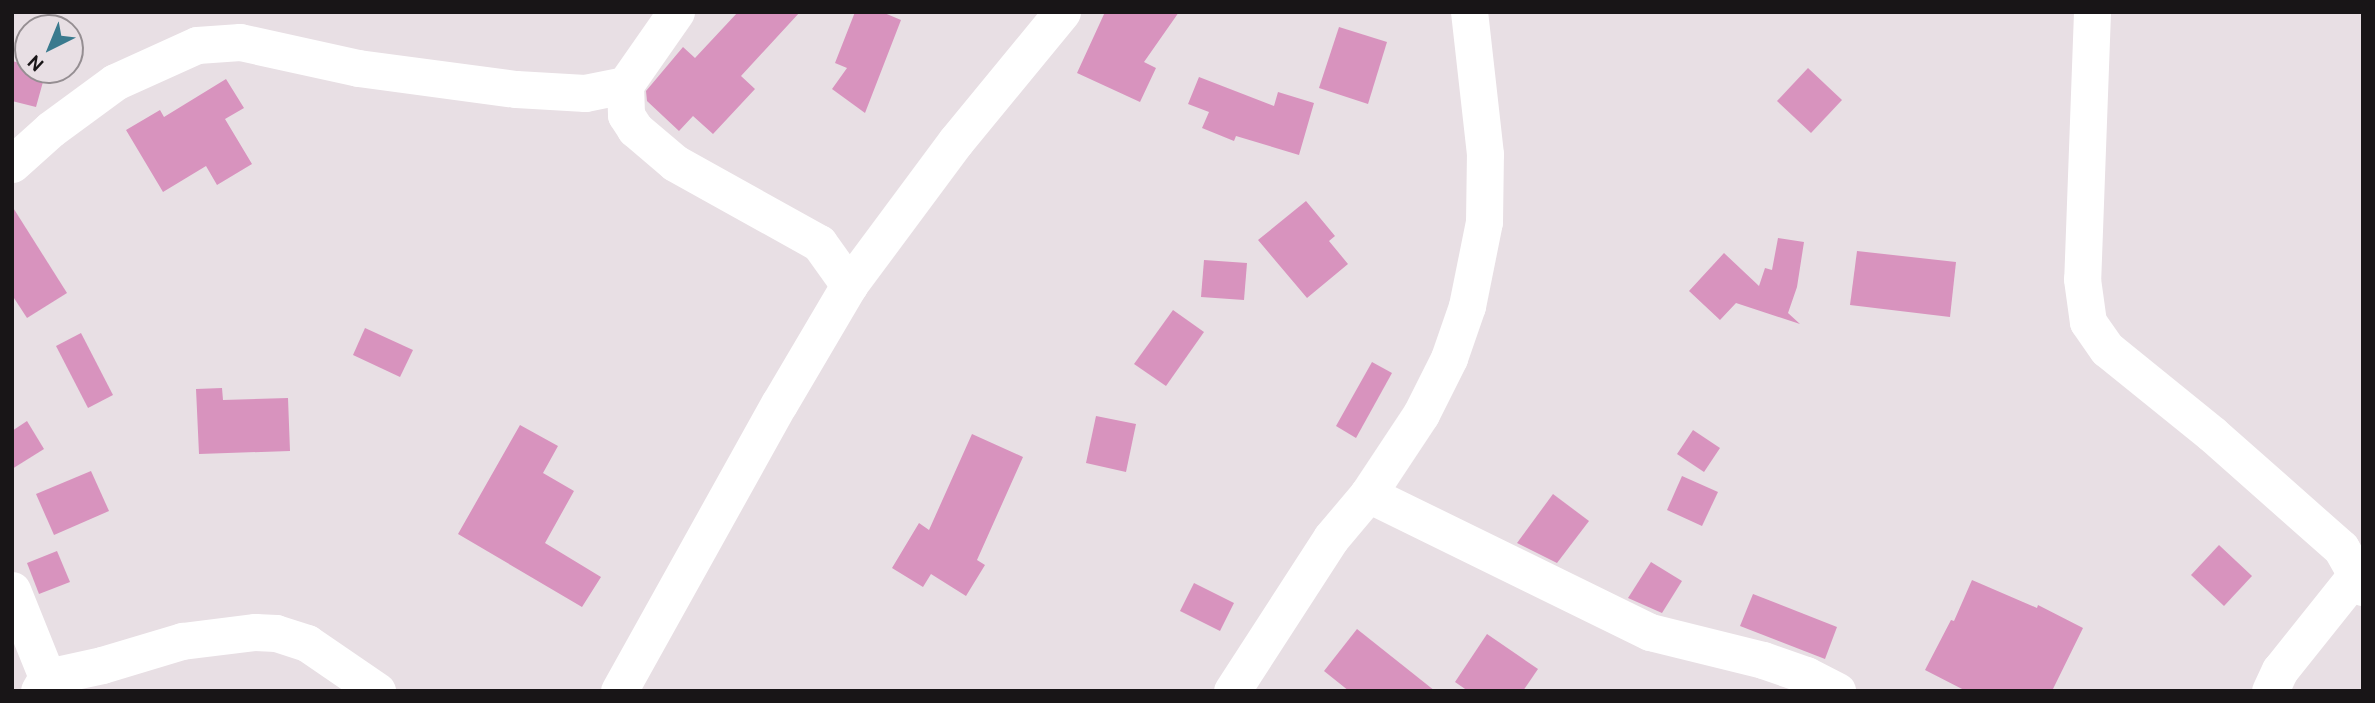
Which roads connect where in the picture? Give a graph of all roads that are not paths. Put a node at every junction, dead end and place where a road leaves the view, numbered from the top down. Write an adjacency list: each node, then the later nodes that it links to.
1 (676, 12): 5 (street)
2 (1062, 12): 7 (street)
3 (1469, 12): 8 (street)
4 (2092, 12): 9 (street)
5 (625, 85): 6 (street); 7 (street)
6 (12, 164)
7 (849, 285): 13 (street)
8 (1368, 494): 14 (street); 15 (street)
9 (2358, 569): 16 (street)
10 (12, 590): 11 (street)
11 (43, 684): 12 (street)
12 (377, 691)
13 (619, 691)
14 (1232, 691)
15 (1837, 691)
16 (2270, 691)

